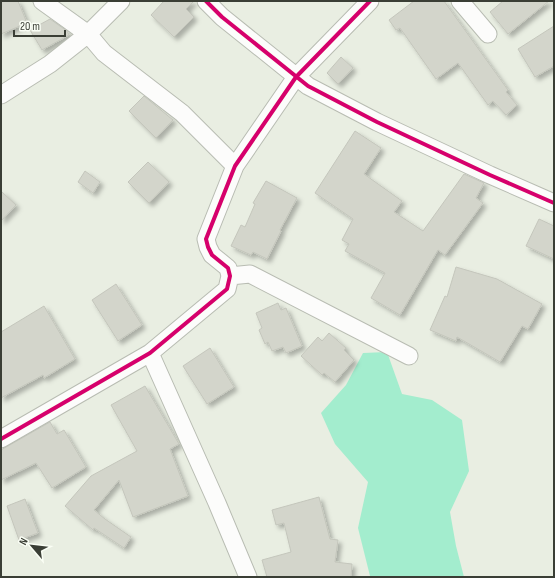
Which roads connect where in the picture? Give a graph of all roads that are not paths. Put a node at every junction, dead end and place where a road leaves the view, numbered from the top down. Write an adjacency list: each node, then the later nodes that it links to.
1 (42, 1): 6 (street)
2 (121, 1): 6 (street)
3 (206, 1): 8 (street)
4 (370, 1): 8 (street)
5 (460, 1): 7 (street)
6 (88, 34): 9 (street); 10 (street)
7 (488, 34)
8 (296, 77): 10 (street); 11 (street)
9 (1, 95)
10 (235, 166): 12 (street)
11 (554, 203)
12 (230, 276): 13 (street); 14 (street)
13 (150, 353): 15 (street); 16 (street)
14 (409, 356)
15 (1, 439)
16 (248, 577)

